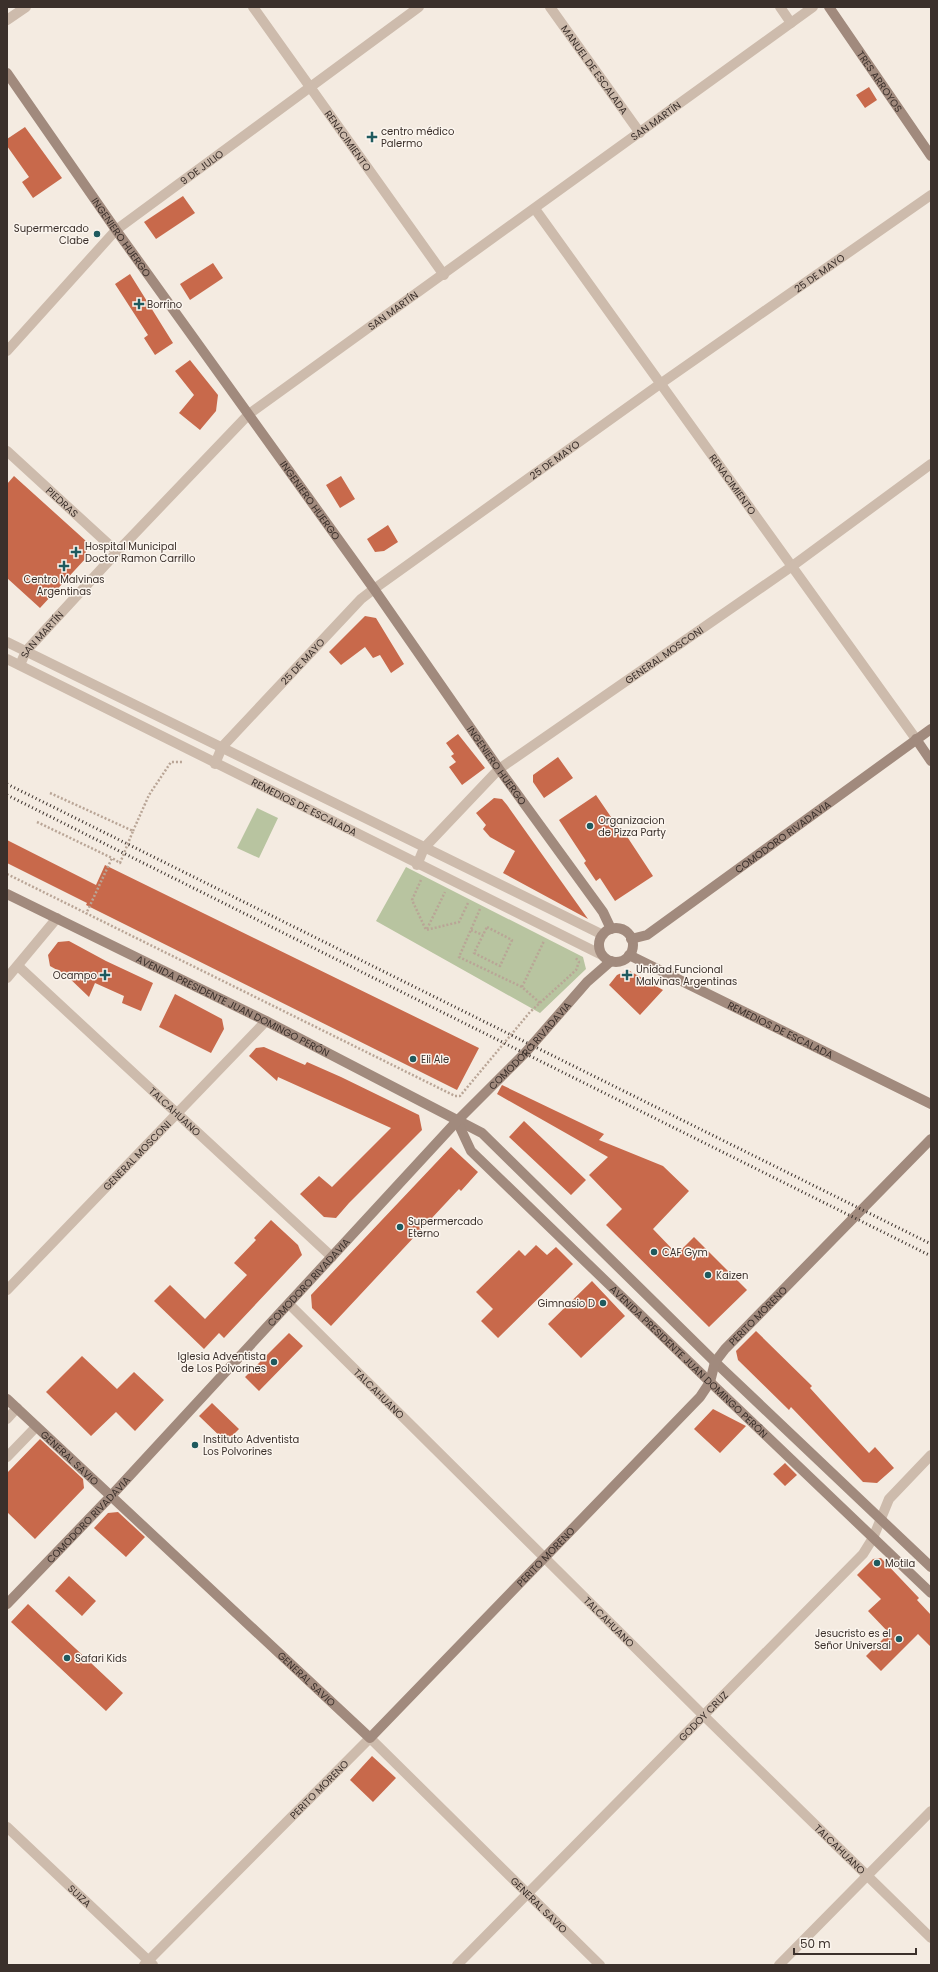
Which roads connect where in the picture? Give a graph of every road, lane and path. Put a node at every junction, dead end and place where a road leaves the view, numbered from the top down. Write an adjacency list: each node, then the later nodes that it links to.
1 (26, 7): 8 (street)
2 (253, 7): 11 (street, RENACIMIENTO)
3 (419, 7): 11 (street, 9 DE JULIO)
4 (550, 7): 12 (street, MANUEL DE ESCALADA)
5 (780, 7): 9 (street)
6 (813, 7): 9 (street, SAN MARTÍN)
7 (829, 7): 13 (street, TRES ARROYOS)
8 (7, 20)
9 (791, 23): 12 (street, SAN MARTÍN)
10 (7, 73): 16 (street, INGENIERO HUERGO)
11 (309, 86): 16 (street, 9 DE JULIO); 17 (street, RENACIMIENTO)
12 (640, 133): 15 (street, SAN MARTÍN)
13 (931, 156)
14 (931, 195): 19 (street, 25 DE MAYO)
15 (535, 209): 17 (street, SAN MARTÍN); 19 (street, RENACIMIENTO)
16 (116, 230): 18 (street, 9 DE JULIO); 20 (street, INGENIERO HUERGO)
17 (444, 275): 20 (street, SAN MARTÍN)
18 (7, 351)
19 (660, 384): 24 (street, RENACIMIENTO); 25 (street, 25 DE MAYO)
20 (249, 414): 23 (street, SAN MARTÍN); 25 (street, INGENIERO HUERGO)
21 (7, 451): 23 (street, PIEDRAS)
22 (931, 464): 24 (street, GENERAL MOSCONI)
23 (117, 552): 27 (street, SAN MARTÍN)
24 (791, 567): 31 (street, RENACIMIENTO); 36 (street, GENERAL MOSCONI)
25 (374, 589): 32 (street, 25 DE MAYO); 36 (street, INGENIERO HUERGO)
26 (7, 642): 27 (street, REMEDIOS DE ESCALADA)
27 (26, 651): 29 (street, SAN MARTÍN); 32 (street, REMEDIOS DE ESCALADA)
28 (7, 659): 29 (street, REMEDIOS DE ESCALADA)
29 (20, 665): 35 (street, REMEDIOS DE ESCALADA)
30 (931, 729): 31 (street, COMODORO RIVADAVIA)
31 (916, 739): 33 (street, RENACIMIENTO); 61 (street, COMODORO RIVADAVIA)
32 (222, 747): 35 (street, 25 DE MAYO); 40 (street, REMEDIOS DE ESCALADA)
33 (931, 761)
34 (186, 764): 39 (path)
35 (215, 764): 42 (street, REMEDIOS DE ESCALADA)
36 (499, 769): 40 (street, GENERAL MOSCONI); 58 (street, INGENIERO HUERGO)
37 (50, 793): 39 (path)
38 (37, 822): 41 (path)
39 (133, 831): 41 (path)
40 (424, 848): 42 (street, GENERAL MOSCONI); 58 (street, REMEDIOS DE ESCALADA)
41 (112, 858): 53 (path)
42 (417, 864): 66 (street, REMEDIOS DE ESCALADA)
43 (7, 874): 53 (path)
44 (414, 877): 45 (path)
45 (421, 880): 46 (path); 56 (path)
46 (427, 883)
47 (439, 889): 48 (path)
48 (446, 892): 50 (path); 56 (path)
49 (7, 894): 54 (street, AVENIDA PRESIDENTE JUAN DOMINGO PERÓN)
50 (451, 895)
51 (462, 900): 52 (path)
52 (468, 903): 56 (path); 57 (path)
53 (87, 914): 55 (path); 70 (path)
54 (58, 918): 55 (street, AVENIDA PRESIDENTE JUAN DOMINGO PERÓN); 67 (street)
55 (80, 929): 71 (street, AVENIDA PRESIDENTE JUAN DOMINGO PERÓN)
56 (426, 930)
57 (471, 930): 59 (path); 69 (path)
58 (607, 932): 61 (street); 66 (street)
59 (483, 935): 59 (path)
60 (537, 937): 62 (path)
61 (632, 939): 64 (street)
62 (544, 941): 63 (path); 69 (path)
63 (550, 944)
64 (629, 955): 66 (street); 72 (street, REMEDIOS DE ESCALADA)
65 (574, 956): 70 (path)
66 (607, 958): 74 (street, COMODORO RIVADAVIA)
67 (18, 966): 68 (street); 73 (street, TALCAHUANO)
68 (7, 978)
69 (522, 987): 70 (path)
70 (540, 1003)
71 (266, 1021): 73 (street, GENERAL MOSCONI); 74 (street, AVENIDA PRESIDENTE JUAN DOMINGO PERÓN)
72 (931, 1104)
73 (177, 1113): 76 (street, TALCAHUANO); 77 (street, GENERAL MOSCONI)
74 (457, 1121): 76 (street, COMODORO RIVADAVIA); 79 (street, AVENIDA PRESIDENTE JUAN DOMINGO PERÓN); 80 (street, AVENIDA PRESIDENTE JUAN DOMINGO PERÓN)
75 (931, 1139): 79 (street, PERITO MORENO)
76 (332, 1257): 78 (street, COMODORO RIVADAVIA)
77 (7, 1290)
78 (289, 1304): 87 (street, COMODORO RIVADAVIA); 90 (street, TALCAHUANO)
79 (715, 1362): 80 (street, PERITO MORENO); 88 (street, AVENIDA PRESIDENTE JUAN DOMINGO PERÓN)
80 (710, 1382): 89 (street, AVENIDA PRESIDENTE JUAN DOMINGO PERÓN); 90 (street, PERITO MORENO)
81 (7, 1399): 82 (street, GENERAL SAVIO)
82 (17, 1408): 83 (street); 84 (street, GENERAL SAVIO)
83 (7, 1419)
84 (36, 1427): 86 (street); 87 (street, GENERAL SAVIO)
85 (931, 1455): 88 (street, GODOY CRUZ)
86 (7, 1457)
87 (110, 1497): 93 (street, COMODORO RIVADAVIA); 95 (street, GENERAL SAVIO)
88 (880, 1518): 89 (street, GODOY CRUZ); 91 (street, AVENIDA PRESIDENTE JUAN DOMINGO PERÓN)
89 (873, 1538): 92 (street, AVENIDA PRESIDENTE JUAN DOMINGO PERÓN); 94 (street, GODOY CRUZ)
90 (544, 1558): 94 (street, TALCAHUANO); 95 (street, PERITO MORENO)
91 (931, 1567)
92 (931, 1593)
93 (7, 1604)
94 (702, 1714): 98 (street, TALCAHUANO); 99 (street, GODOY CRUZ)
95 (370, 1738): 99 (street, GENERAL SAVIO); 101 (street, PERITO MORENO)
96 (931, 1811): 98 (street)
97 (7, 1827): 101 (street, SUIZA)
98 (867, 1876): 100 (street, TALCAHUANO); 104 (street)
99 (527, 1893): 102 (street, GODOY CRUZ); 103 (street, GENERAL SAVIO)
100 (931, 1938)
101 (149, 1963)
102 (457, 1965)
103 (600, 1965)
104 (779, 1965)

